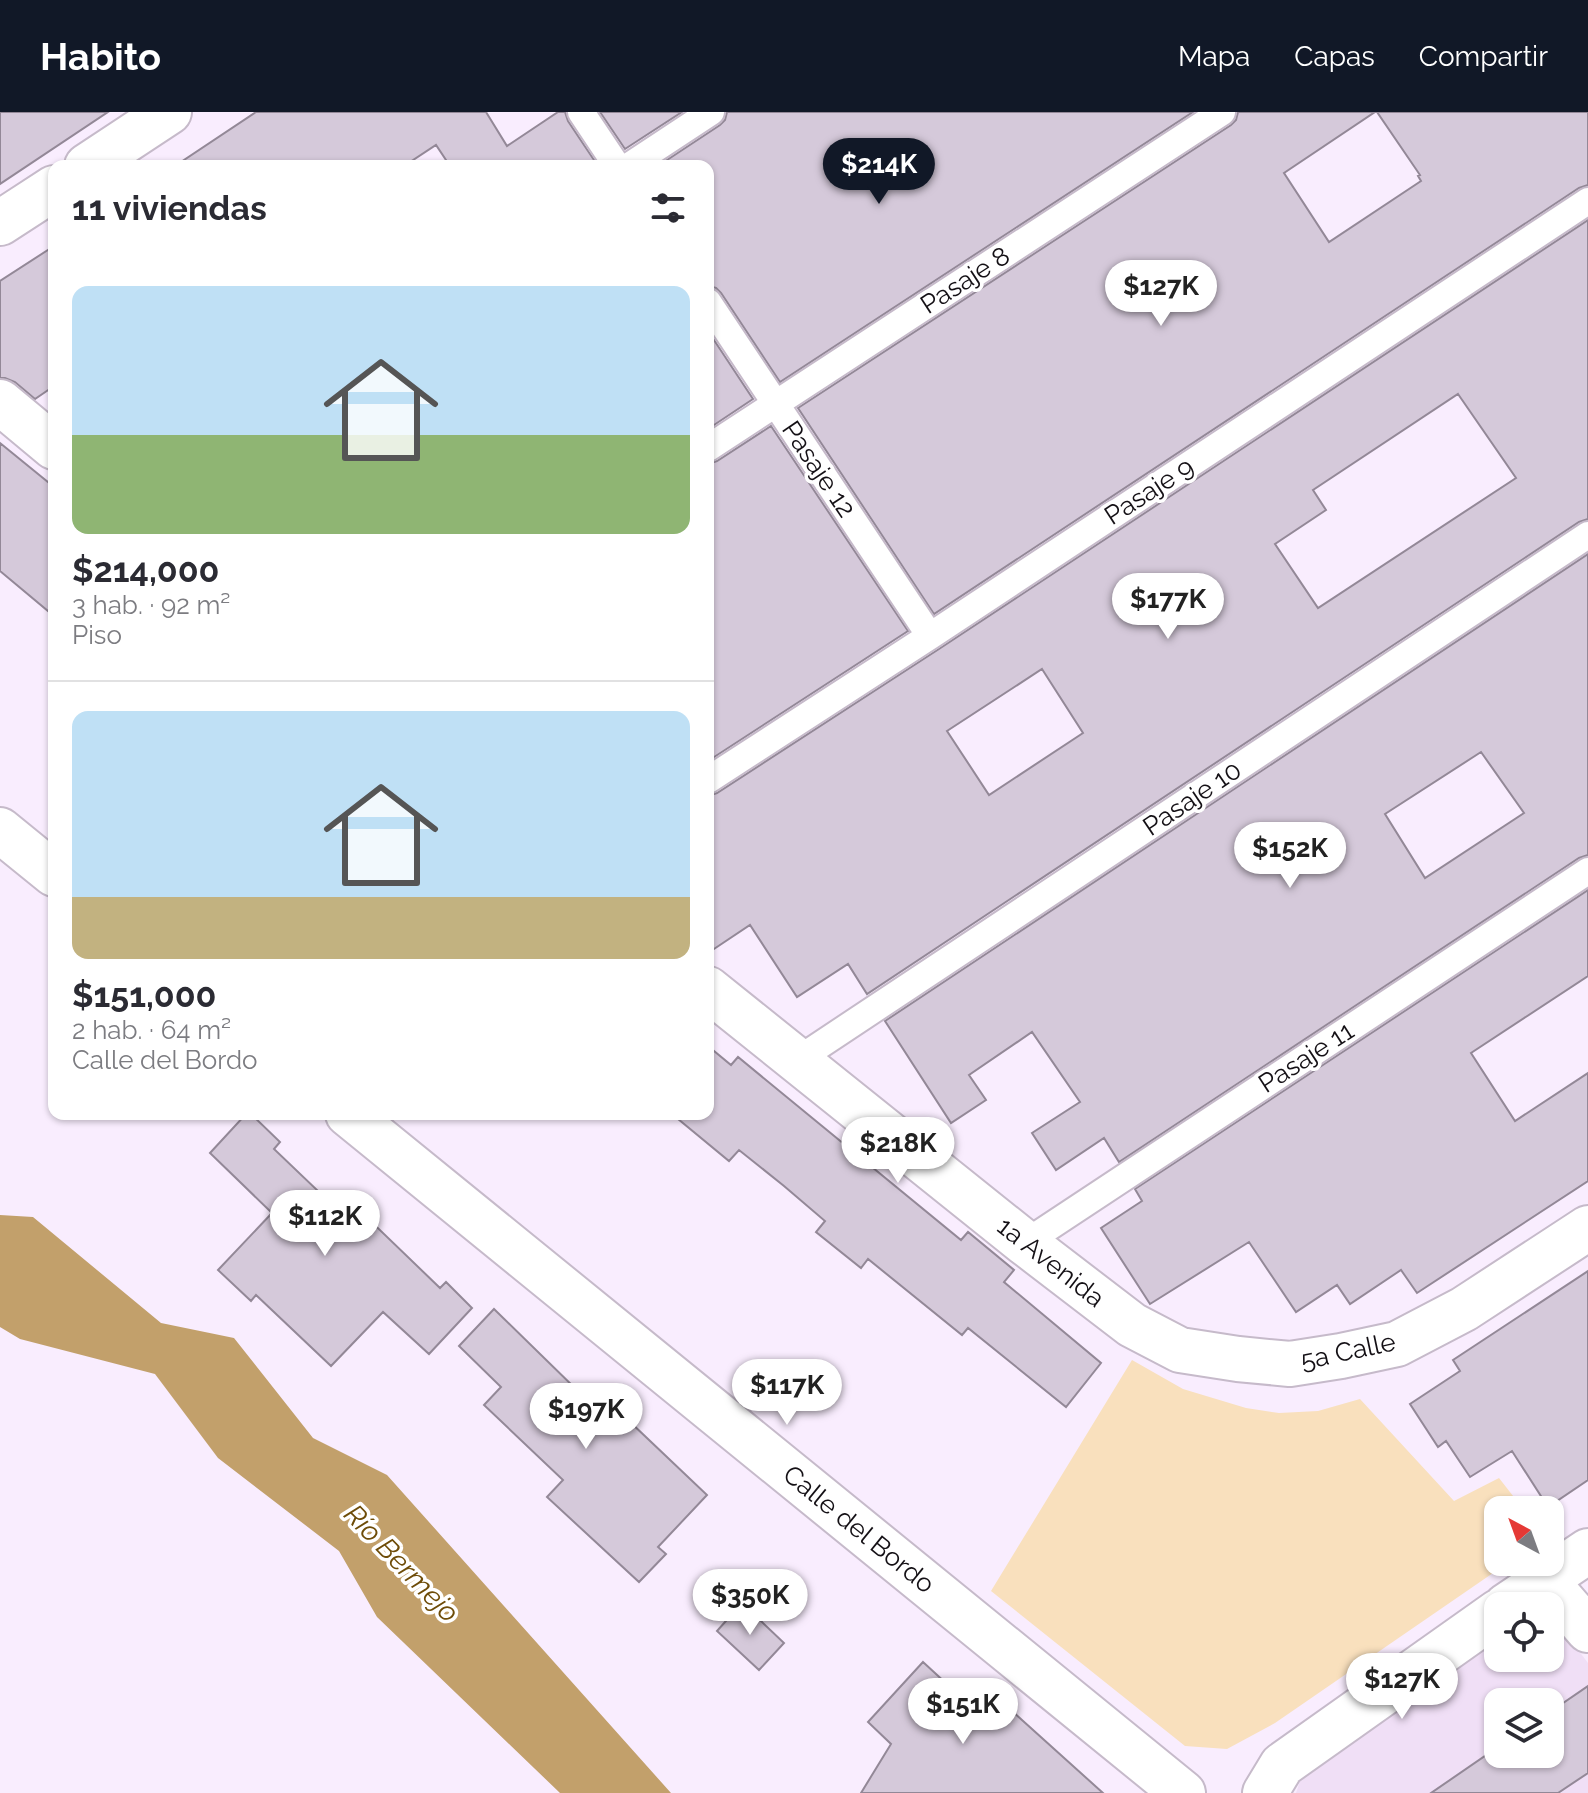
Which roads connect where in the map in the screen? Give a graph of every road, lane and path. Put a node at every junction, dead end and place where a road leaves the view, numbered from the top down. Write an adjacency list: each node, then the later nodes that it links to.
1 (169, 112): 5 (street)
2 (581, 112): 6 (lane)
3 (711, 112): 7 (lane)
4 (1222, 112): 13 (lane, Pasaje 8)
5 (96, 160)
6 (613, 160)
7 (638, 160)
8 (48, 192): 10 (street)
9 (1588, 201): 17 (lane, Pasaje 9)
10 (0, 223)
11 (714, 311): 13 (lane, Pasaje 12)
12 (0, 402): 14 (street)
13 (775, 403): 15 (lane, Pasaje 8); 17 (lane, Pasaje 12)
14 (48, 442)
15 (714, 444)
16 (1588, 535): 23 (lane, Pasaje 10)
17 (930, 636): 18 (lane, Pasaje 9)
18 (714, 776)
19 (0, 830): 20 (street)
20 (48, 869)
21 (1588, 871): 26 (lane, Pasaje 11)
22 (714, 994): 23 (street, 1a Avenida)
23 (796, 1061): 26 (street, 1a Avenida)
24 (355, 1120): 33 (street, Calle del Bordo)
25 (1588, 1228): 27 (street, 5a Calle)
26 (1025, 1243): 27 (street, 1a Avenida)
27 (1132, 1325)
28 (1588, 1551): 29 (street)
29 (1544, 1579): 30 (street); 32 (street)
30 (1526, 1592)
31 (1484, 1622): 34 (street)
32 (1588, 1630)
33 (1183, 1793)
34 (1265, 1793)

